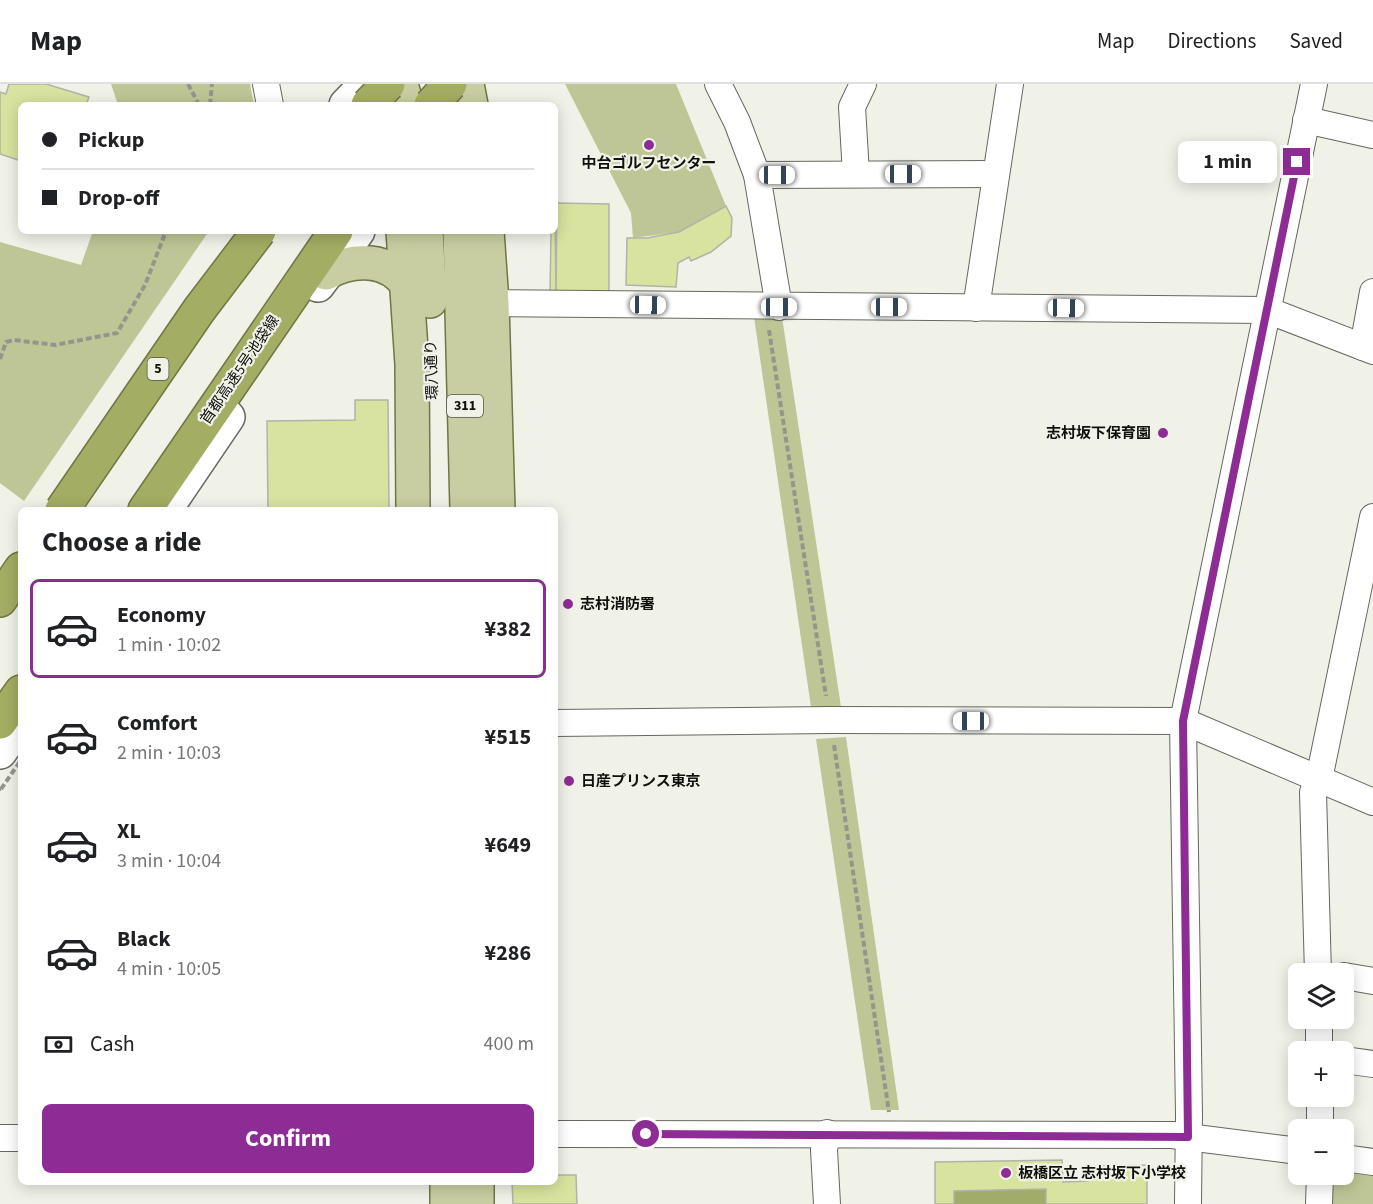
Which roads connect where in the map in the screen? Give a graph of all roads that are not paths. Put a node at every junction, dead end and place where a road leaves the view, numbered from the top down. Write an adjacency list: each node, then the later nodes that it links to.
1 (266, 84): 12 (street)
2 (366, 84): 13 (street)
3 (382, 84): 15 (main road)
4 (388, 84): 14 (highway, bridge)
5 (401, 84): 16 (main road)
6 (436, 84): 11 (main road, bridge)
7 (718, 84): 22 (street)
8 (863, 84): 20 (street)
9 (1010, 84): 21 (street)
10 (1314, 84): 18 (street)
11 (461, 94): 17 (highway, bridge)
12 (269, 102)
13 (349, 102)
14 (371, 102)
15 (385, 102)
16 (406, 102)
17 (439, 102)
18 (1306, 120): 19 (street); 37 (street)
19 (1373, 135)
20 (856, 174): 21 (street); 22 (street)
21 (996, 174): 36 (street)
22 (757, 175): 35 (street)
23 (249, 234): 39 (street)
24 (257, 234): 40 (highway, 5, bridge)
25 (334, 234): 41 (highway, 首都高速5号池袋線)
26 (356, 234): 31 (street)
27 (403, 234): 32 (main road)
28 (426, 234): 44 (main road, 環八通り / 311)
29 (460, 234): 45 (main road, 311)
30 (488, 234): 34 (main road)
31 (326, 273): 32 (main road); 42 (street)
32 (408, 286): 43 (main road)
33 (1373, 292): 38 (street)
34 (492, 303): 35 (street); 46 (main road)
35 (772, 307): 36 (street)
36 (976, 308): 37 (street)
37 (1267, 310): 38 (street); 54 (street)
38 (1368, 349)
39 (65, 507)
40 (65, 507)
41 (147, 507)
42 (167, 507)
43 (413, 507)
44 (436, 507)
45 (467, 507)
46 (498, 507)
47 (1373, 517): 60 (street)
48 (18, 573): 50 (highway)
49 (18, 579): 51 (street)
50 (0, 600)
51 (0, 606)
52 (18, 696): 55 (highway)
53 (18, 716): 58 (highway)
54 (1183, 721): 56 (street); 60 (street); 69 (street)
55 (0, 722)
56 (558, 723)
57 (18, 726): 59 (street)
58 (0, 731)
59 (0, 752)
60 (1320, 779): 61 (street); 62 (street)
61 (1373, 802)
62 (1320, 963)
63 (1354, 978): 64 (street)
64 (1373, 981)
65 (1354, 1061): 66 (street)
66 (1373, 1064)
67 (558, 1134): 68 (street)
68 (827, 1134): 69 (street); 80 (street)
69 (1188, 1137): 72 (street); 81 (street)
70 (0, 1138): 71 (street)
71 (18, 1138)
72 (1288, 1150)
73 (1354, 1159): 74 (street)
74 (1373, 1162)
75 (447, 1185): 78 (main road)
76 (477, 1185): 79 (main road)
77 (1320, 1185): 82 (street)
78 (447, 1204)
79 (477, 1204)
80 (827, 1204)
81 (1188, 1204)
82 (1319, 1204)

